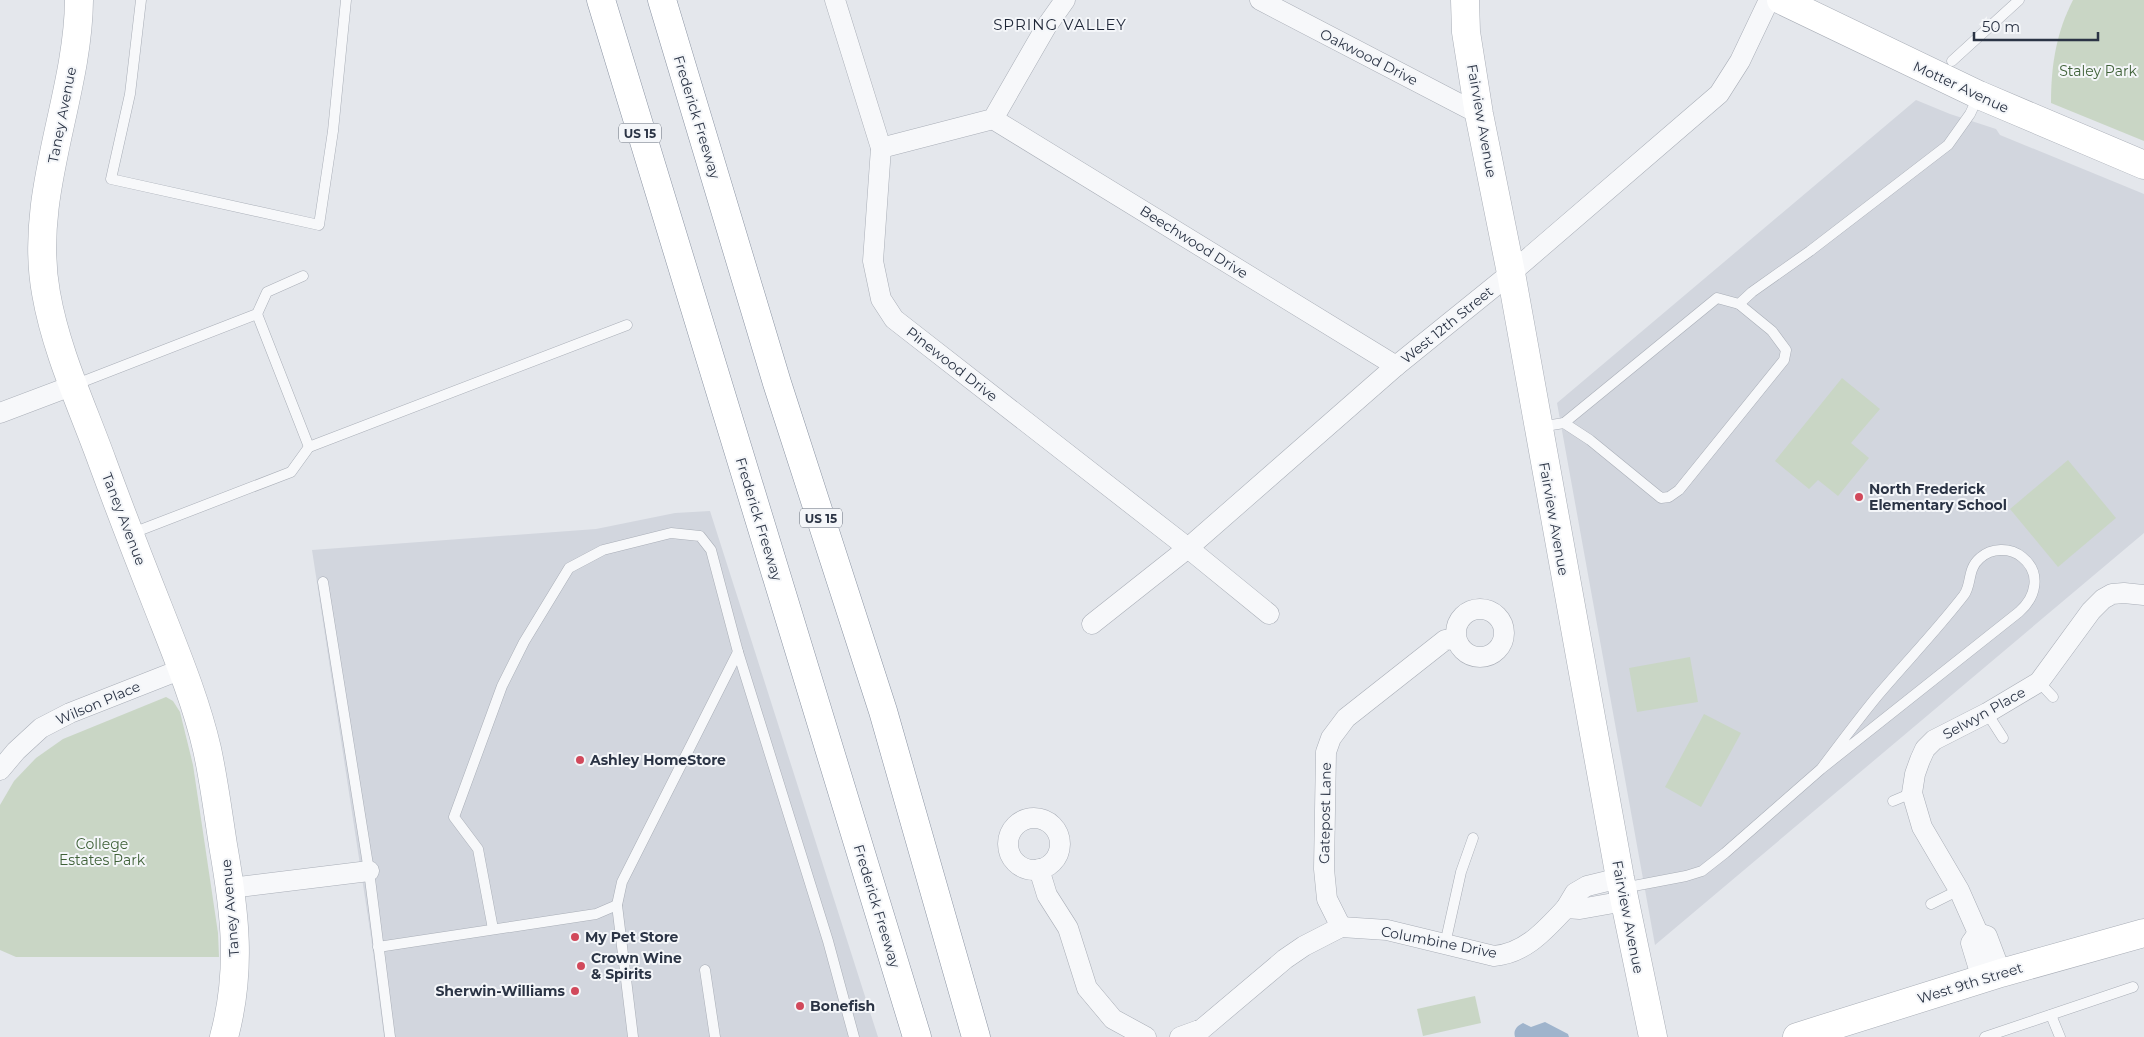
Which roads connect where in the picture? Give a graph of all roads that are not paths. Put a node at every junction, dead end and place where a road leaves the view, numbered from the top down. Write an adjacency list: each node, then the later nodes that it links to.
1 (78, 0): 27 (main road, Taney Avenue)
2 (141, 0): 3 (lane)
3 (343, 0)
4 (587, 0): 15 (main road)
5 (601, 0): 15 (main road, Frederick Freeway / US 15)
6 (662, 0): 75 (main road, Frederick Freeway / US 15)
7 (835, 0): 19 (street, Pinewood Drive)
8 (1064, 0): 18 (street)
9 (1260, 0): 17 (street, Oakwood Drive)
10 (1465, 0): 17 (main road, Fairview Avenue)
11 (1769, 0): 21 (street, West 12th Street)
12 (2020, 0): 14 (lane)
13 (1796, 3): 16 (main road, Motter Avenue)
14 (1952, 61)
15 (622, 75): 64 (main road, Frederick Freeway / US 15)
16 (1979, 96): 20 (main road, Motter Avenue); 23 (lane)
17 (1479, 114): 21 (main road, Fairview Avenue)
18 (992, 118): 19 (street); 26 (street, Beechwood Drive)
19 (881, 148): 32 (street, Pinewood Drive)
20 (2144, 165)
21 (1511, 273): 26 (street, West 12th Street); 29 (main road, Fairview Avenue)
22 (303, 276): 24 (lane)
23 (1740, 304): 29 (lane); 29 (lane)
24 (257, 314): 27 (lane); 30 (lane)
25 (627, 325): 30 (lane)
26 (1396, 366): 32 (street, West 12th Street)
27 (74, 385): 28 (street); 31 (main road, Taney Avenue)
28 (0, 413)
29 (1551, 425): 52 (main road, Fairview Avenue)
30 (309, 447): 31 (lane)
31 (130, 534): 39 (main road, Taney Avenue)
32 (1188, 548): 35 (street, Pinewood Drive); 36 (street, West 12th Street)
33 (323, 582): 50 (lane)
34 (2144, 595): 40 (street, Selwyn Place)
35 (1269, 614)
36 (1092, 624)
37 (1456, 639): 56 (street, Gatepost Lane)
38 (738, 652): 54 (lane); 57 (lane); 72 (lane)
39 (182, 669): 44 (street, Wilson Place); 51 (main road, Taney Avenue)
40 (2039, 682): 41 (lane); 42 (street, Selwyn Place)
41 (2053, 697)
42 (1987, 714): 43 (lane); 46 (street, Selwyn Place)
43 (2003, 738)
44 (0, 770)
45 (1821, 770): 45 (lane); 52 (lane)
46 (1912, 793): 47 (lane); 53 (street, Selwyn Place)
47 (1892, 801)
48 (1473, 838): 59 (lane)
49 (1039, 869): 66 (street)
50 (369, 871): 51 (street); 60 (lane)
51 (231, 888): 68 (main road, Taney Avenue)
52 (1622, 889): 59 (street, Columbine Drive); 78 (main road, Fairview Avenue)
53 (1959, 890): 55 (lane); 62 (street, Selwyn Place)
54 (617, 904): 57 (lane); 70 (lane)
55 (1931, 904)
56 (1341, 927): 59 (street, Columbine Drive); 77 (street)
57 (493, 929): 60 (lane)
58 (2144, 933): 62 (main road, West 9th Street)
59 (1445, 944)
60 (378, 946): 69 (lane)
61 (705, 970): 71 (lane)
62 (1992, 976): 79 (main road, West 9th Street)
63 (2133, 987): 65 (lane)
64 (907, 1002): 73 (main road); 74 (main road, Frederick Freeway / US 15)
65 (2052, 1015): 67 (lane); 81 (lane)
66 (1119, 1031): 76 (street)
67 (2005, 1034): 80 (lane)
68 (224, 1037)
69 (390, 1037)
70 (633, 1037)
71 (715, 1037)
72 (854, 1037)
73 (913, 1037)
74 (917, 1037)
75 (976, 1037)
76 (1146, 1037)
77 (1180, 1037)
78 (1653, 1037)
79 (1796, 1037)
80 (1985, 1037)
81 (2060, 1037)

